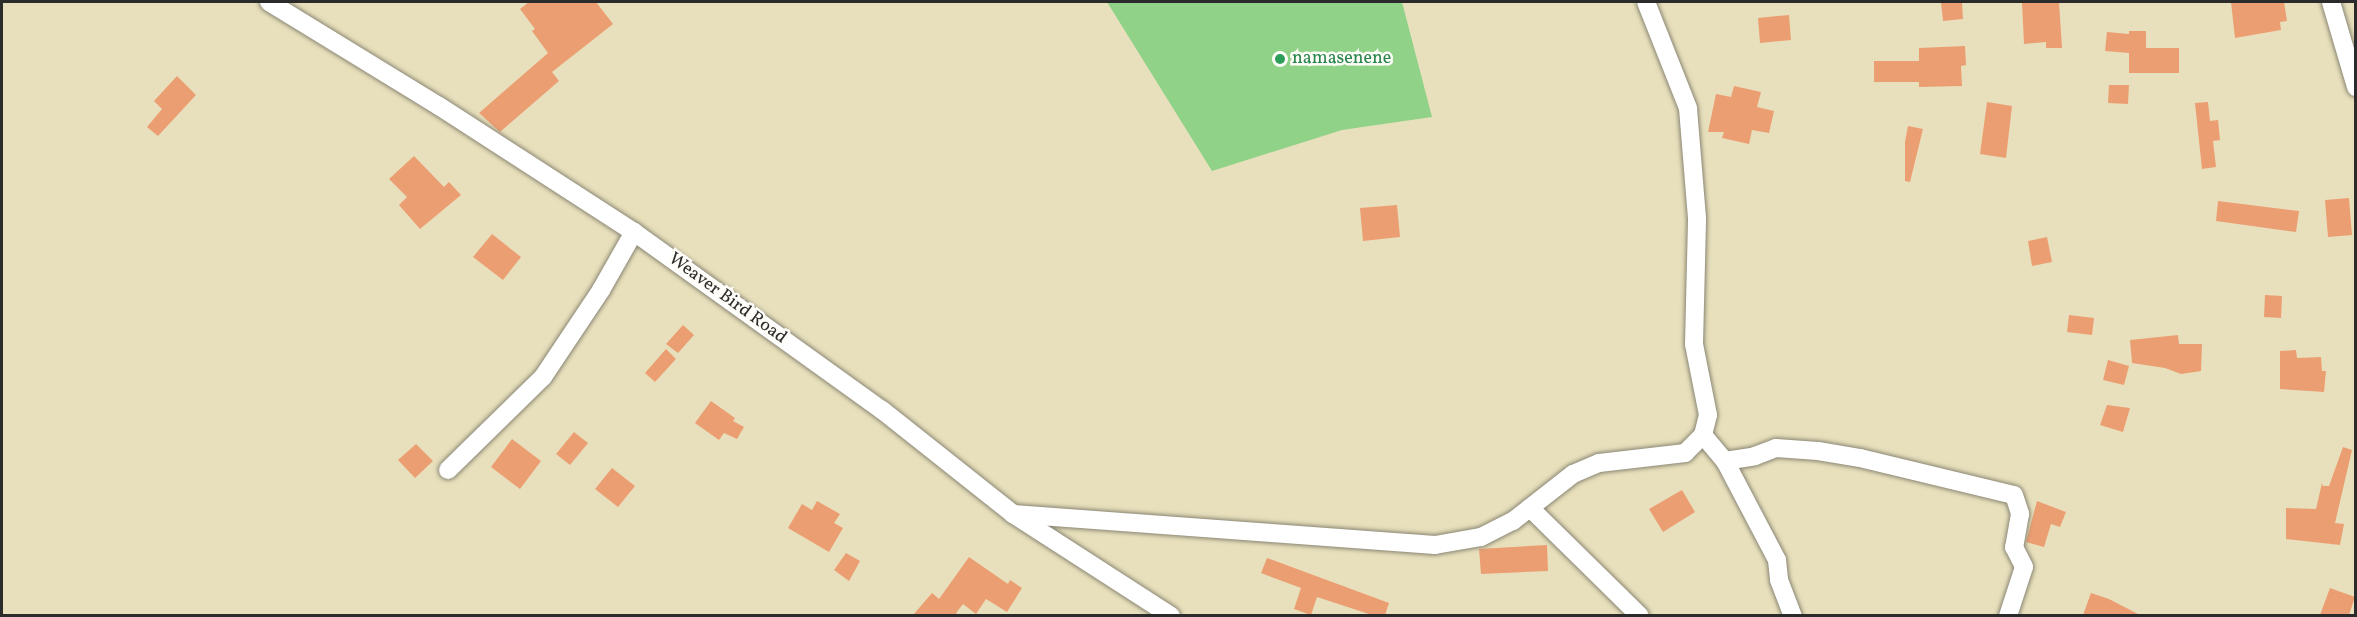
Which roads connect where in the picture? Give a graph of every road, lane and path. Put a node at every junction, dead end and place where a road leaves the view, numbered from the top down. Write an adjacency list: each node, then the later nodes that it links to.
1 (269, 2): 5 (street, Weaver Bird Road)
2 (1646, 2): 6 (street)
3 (2331, 2): 4 (street)
4 (2355, 87)
5 (634, 232): 8 (street); 10 (street, Weaver Bird Road)
6 (1703, 435): 7 (street); 9 (street)
7 (1725, 461): 13 (street); 14 (street)
8 (448, 470)
9 (1530, 508): 10 (street); 12 (street)
10 (1013, 514): 11 (street, Weaver Bird Road)
11 (1171, 615)
12 (1640, 615)
13 (1793, 615)
14 (2008, 615)

